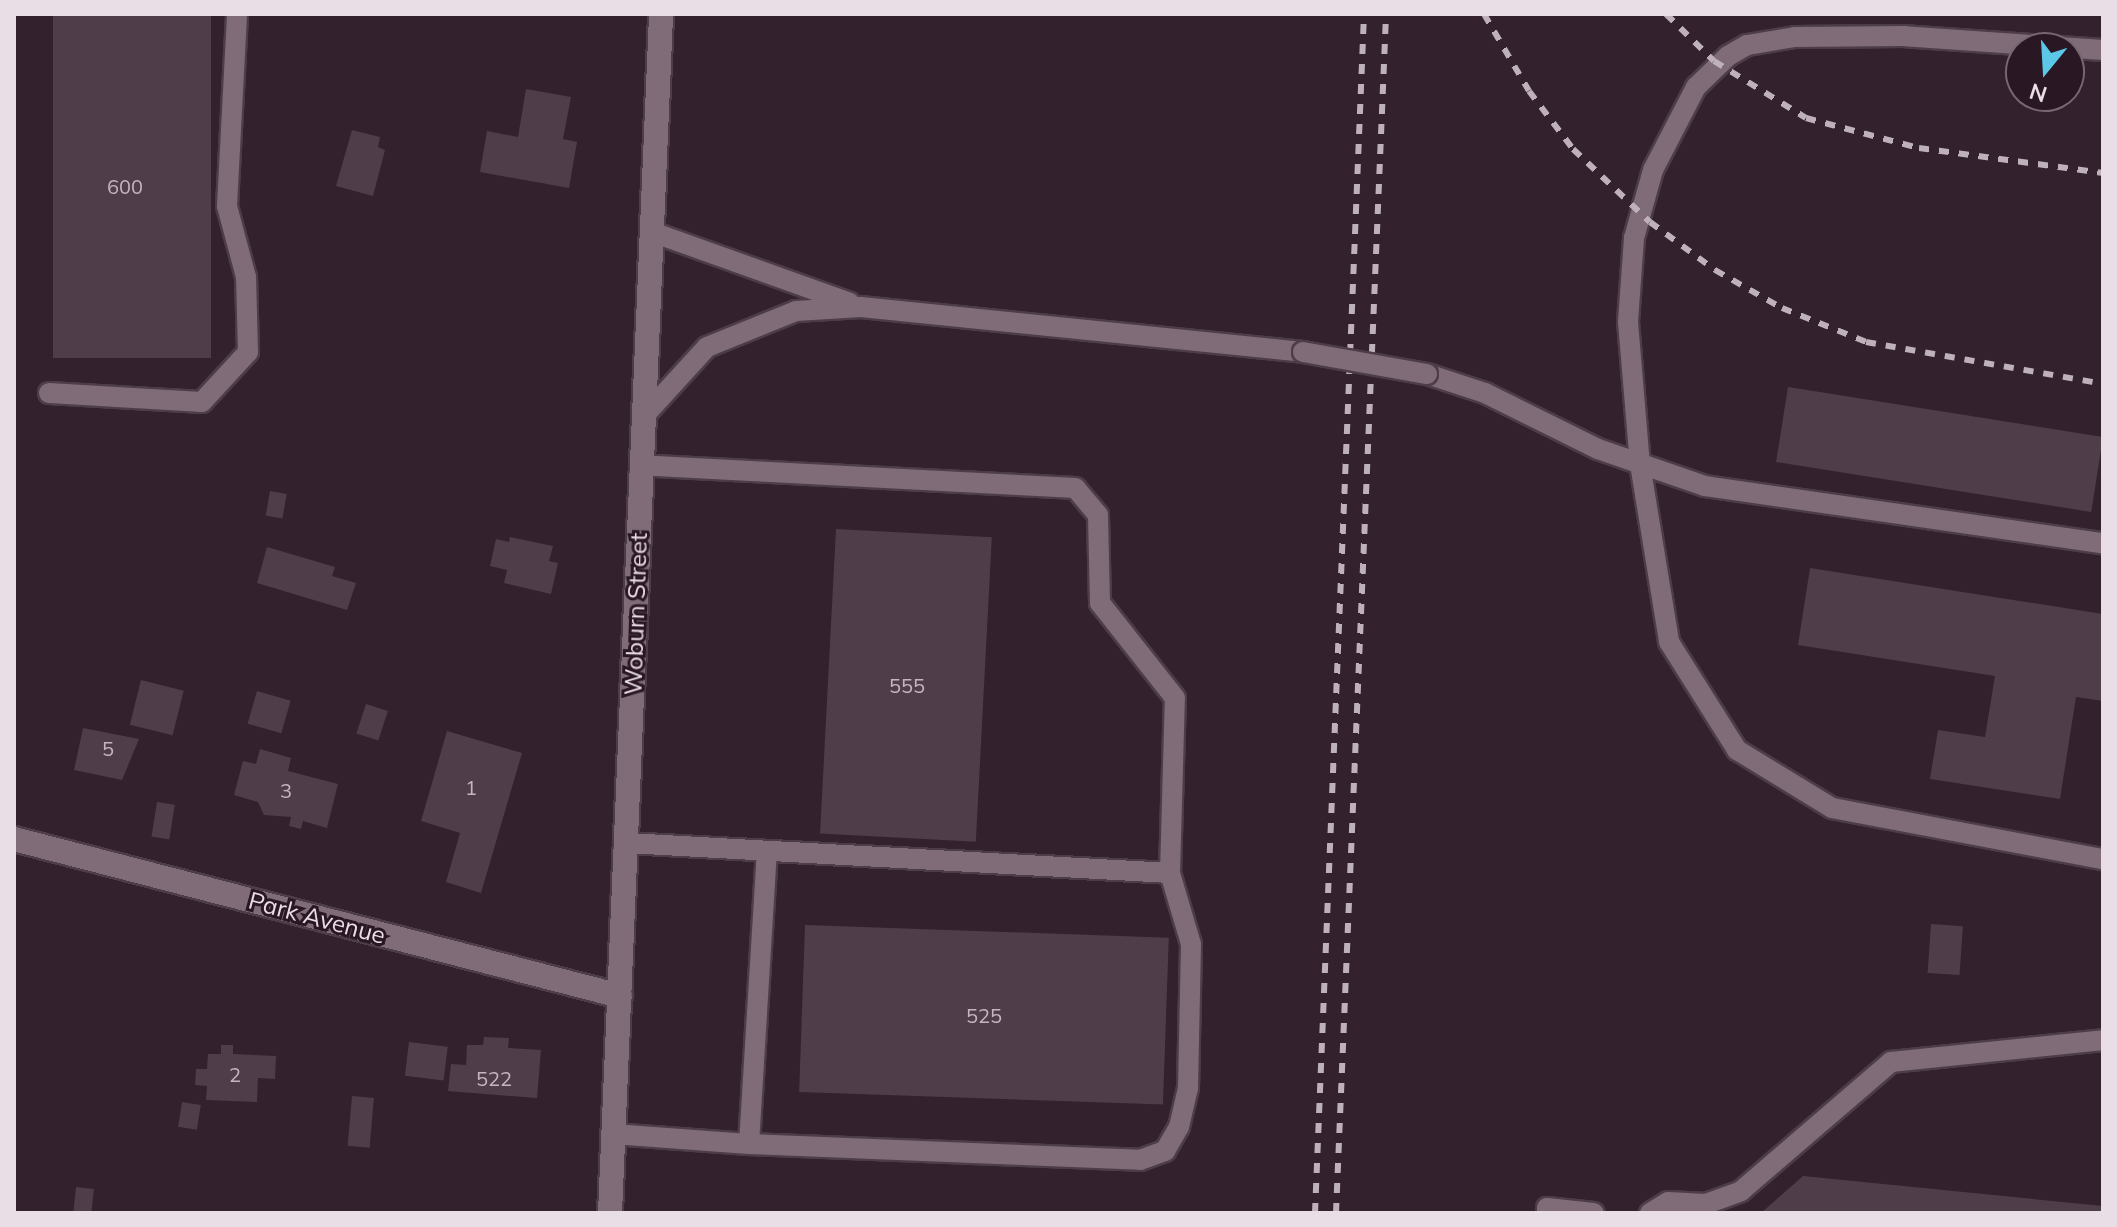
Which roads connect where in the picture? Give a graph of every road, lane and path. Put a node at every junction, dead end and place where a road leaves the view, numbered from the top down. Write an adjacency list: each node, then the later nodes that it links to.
1 (237, 14): 6 (lane)
2 (661, 14): 4 (main road, Woburn Street)
3 (2103, 50): 8 (lane)
4 (652, 232): 5 (lane); 7 (main road, Woburn Street)
5 (861, 307): 7 (lane); 8 (lane, bridge)
6 (49, 393)
7 (644, 416): 9 (main road, Woburn Street)
8 (1640, 464): 10 (lane); 14 (lane)
9 (642, 465): 12 (main road, Woburn Street); 15 (lane)
10 (2103, 543)
11 (14, 839): 16 (main road, Park Avenue)
12 (627, 843): 13 (lane); 16 (main road, Woburn Street)
13 (767, 852): 15 (lane); 19 (lane)
14 (2102, 853)
15 (1170, 873): 19 (lane)
16 (620, 996): 18 (main road, Woburn Street)
17 (2103, 1040): 23 (lane)
18 (613, 1134): 19 (lane); 20 (main road, Woburn Street)
19 (749, 1144)
20 (610, 1213)
21 (1547, 1213): 22 (lane)
22 (1594, 1213)
23 (1650, 1213)

